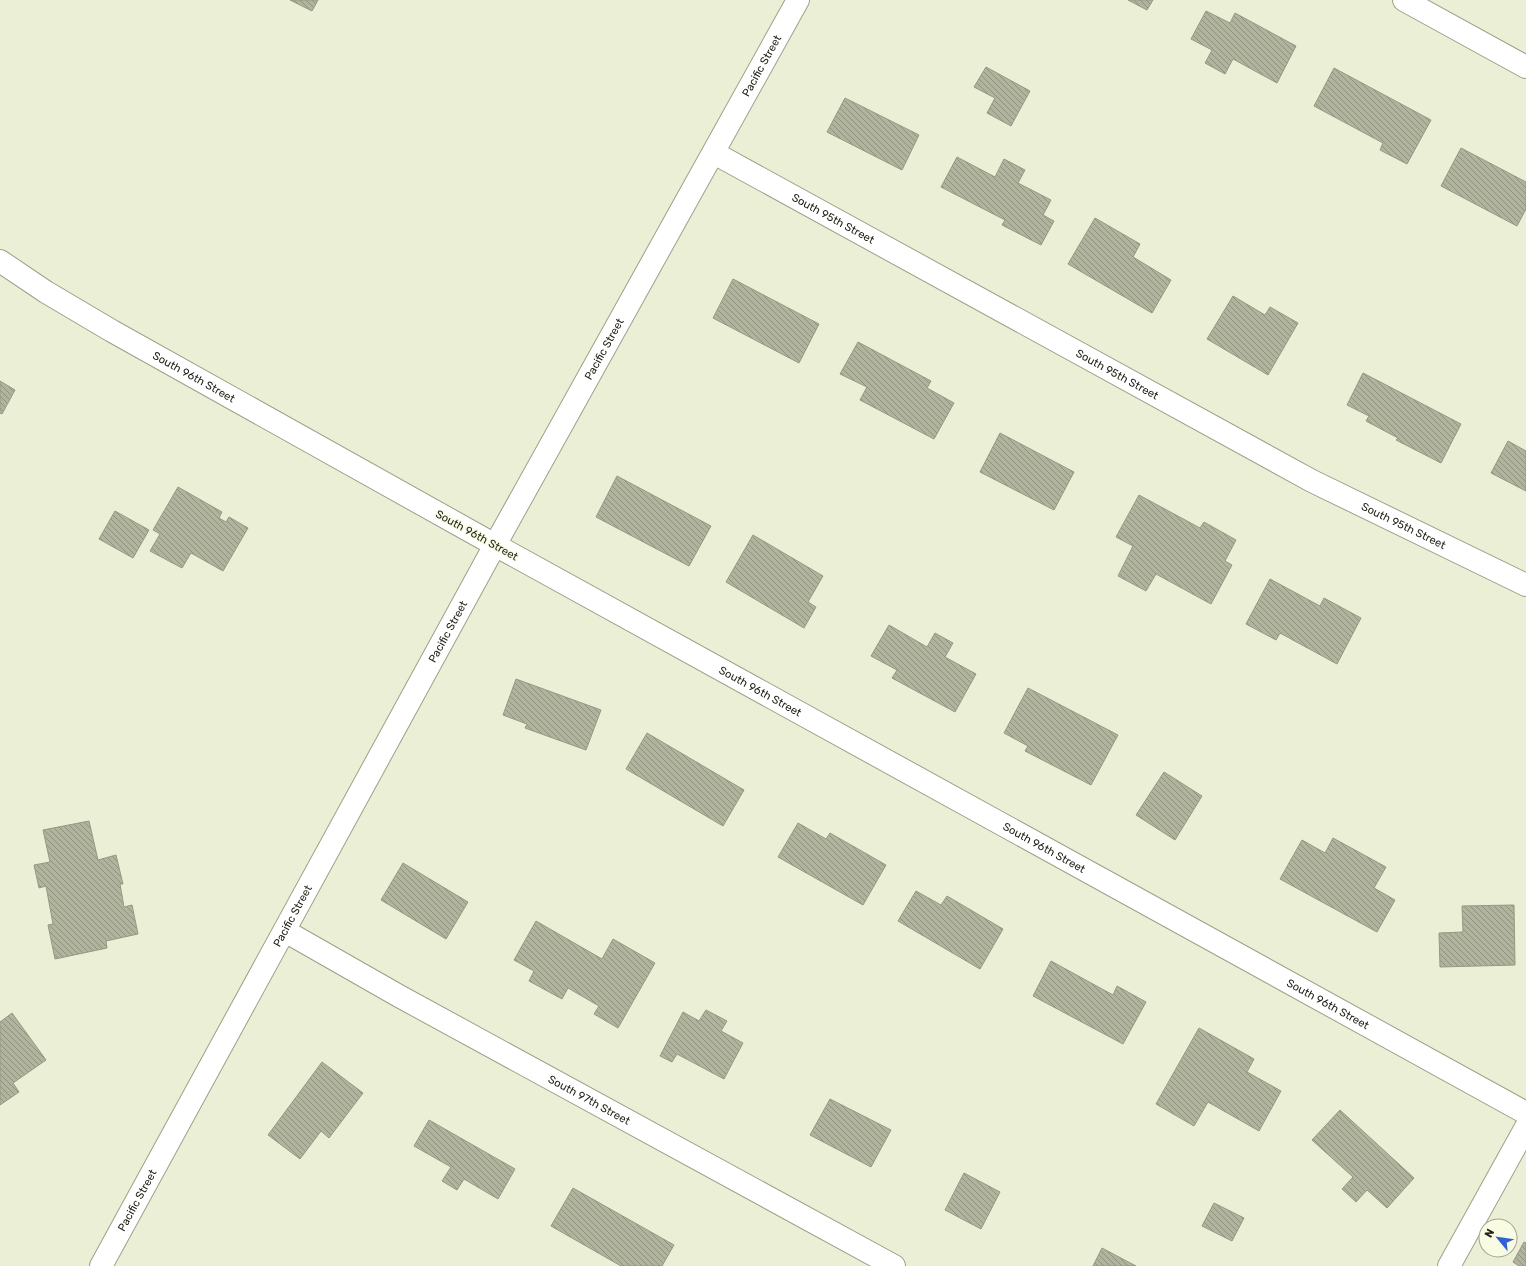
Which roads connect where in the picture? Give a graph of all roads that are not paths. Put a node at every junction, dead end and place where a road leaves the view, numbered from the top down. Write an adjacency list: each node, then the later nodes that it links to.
1 (798, 0): 4 (street, Pacific Street)
2 (1404, 0): 3 (street)
3 (1526, 66)
4 (714, 152): 6 (street, Pacific Street); 7 (street, South 95th Street)
5 (0, 261): 6 (street, South 96th Street)
6 (495, 545): 8 (street, Pacific Street); 9 (street, South 96th Street)
7 (1526, 584)
8 (285, 931): 11 (street, Pacific Street); 12 (street, South 97th Street)
9 (1526, 1113)
10 (1526, 1127): 13 (street)
11 (100, 1266)
12 (894, 1266)
13 (1449, 1266)

